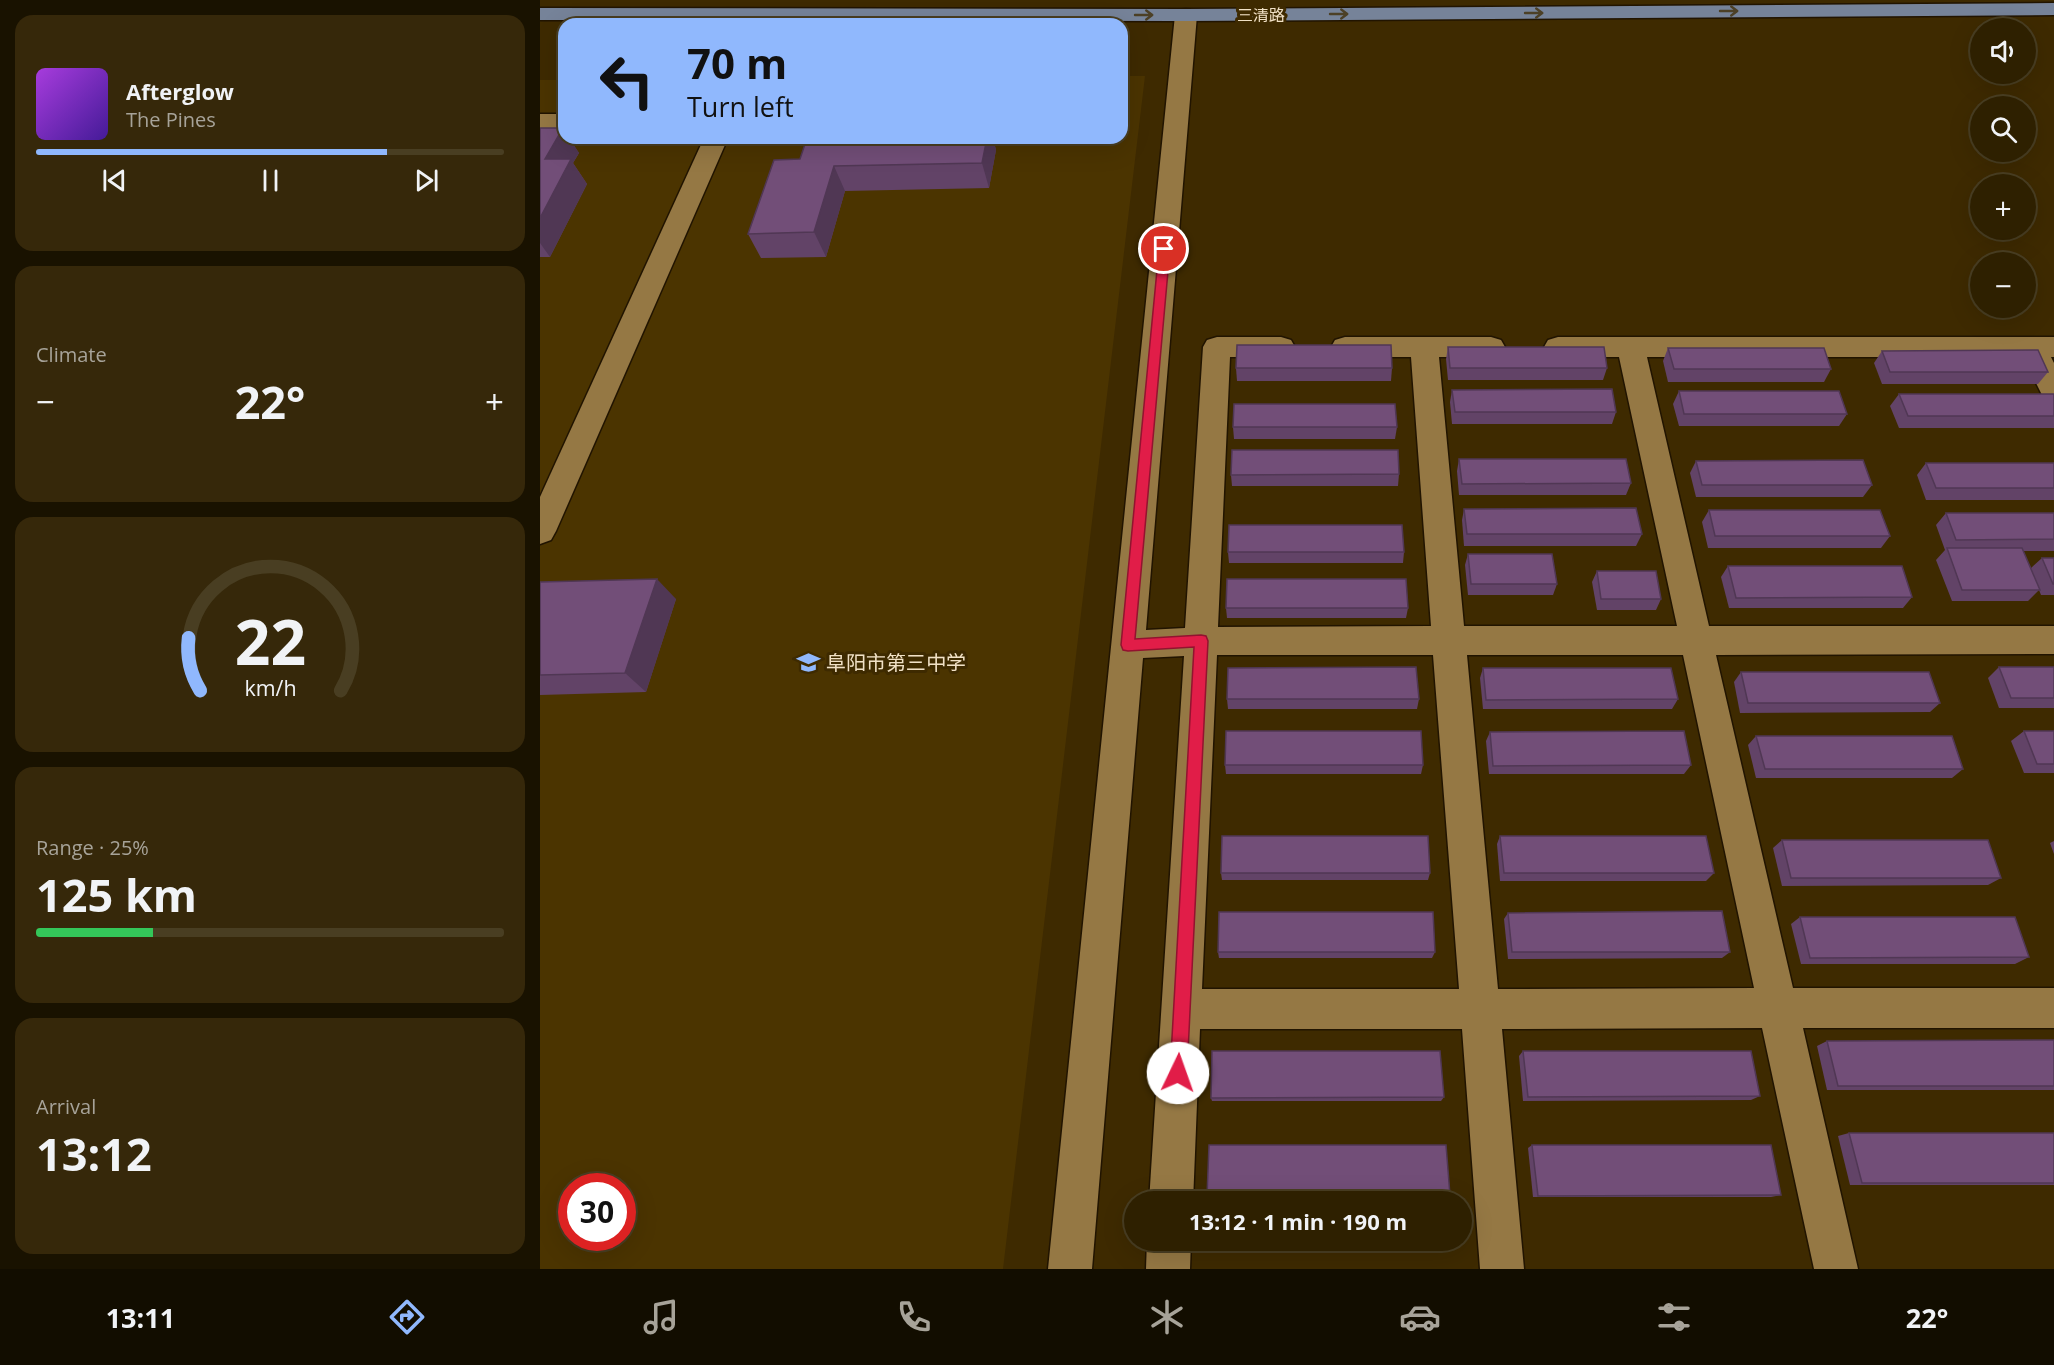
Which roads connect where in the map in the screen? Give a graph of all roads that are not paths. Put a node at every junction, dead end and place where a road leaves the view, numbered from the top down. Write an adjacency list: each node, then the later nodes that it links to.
1 (2054, 9): 3 (main road, 三清路, one-way to 1)
2 (540, 14): 4 (main road, 三清路)
3 (1186, 15): 5 (main road, 三清路, one-way to 3); 18 (street)
4 (719, 18)
5 (870, 18)
6 (540, 121): 7 (street)
7 (558, 121)
8 (713, 144): 13 (street)
9 (1424, 347): 10 (street); 16 (street); 17 (street)
10 (1631, 347): 11 (street); 14 (street)
11 (2043, 347): 12 (street)
12 (2054, 392)
13 (540, 531)
14 (1696, 640): 15 (street); 17 (street); 19 (street)
15 (2054, 640)
16 (1201, 641): 17 (street); 18 (street); 21 (street)
17 (1449, 641): 22 (street)
18 (1128, 645): 25 (street)
19 (1778, 1008): 20 (street); 22 (street); 28 (street)
20 (2054, 1008)
21 (1182, 1009): 22 (street); 23 (street)
22 (1480, 1009): 27 (street)
23 (1172, 1191)
24 (1169, 1251): 26 (street)
25 (1070, 1269)
26 (1168, 1269)
27 (1502, 1269)
28 (1836, 1269)

